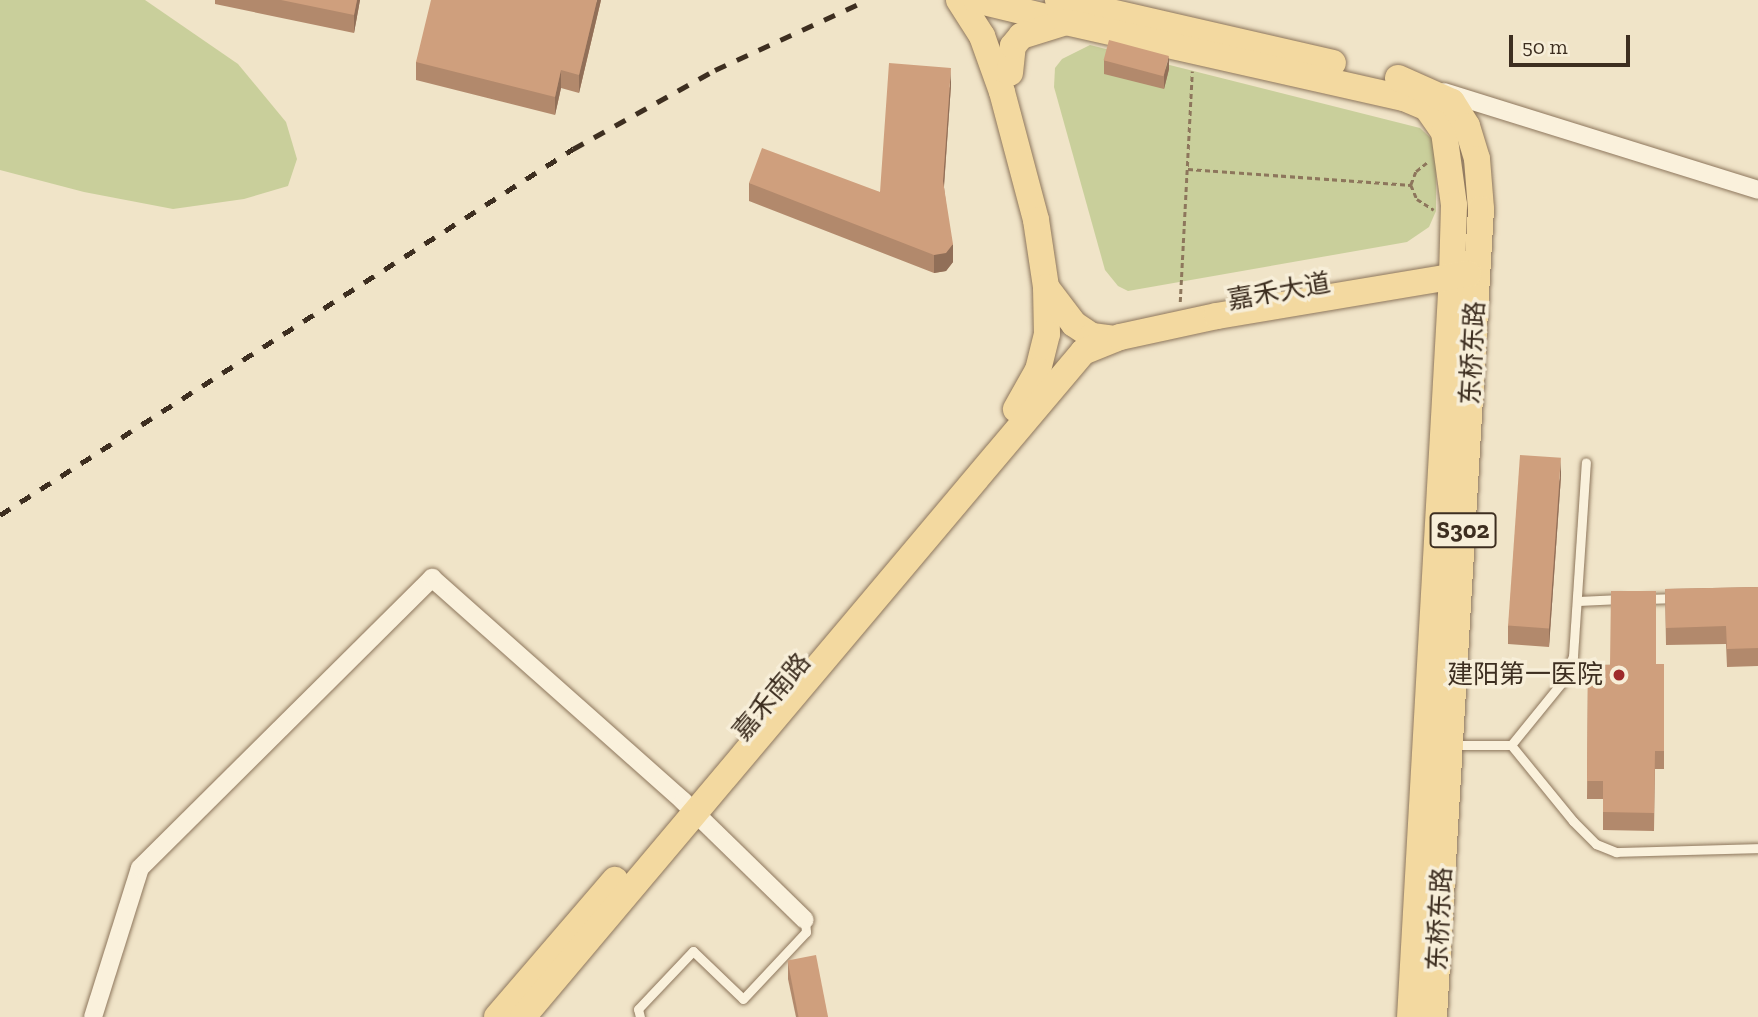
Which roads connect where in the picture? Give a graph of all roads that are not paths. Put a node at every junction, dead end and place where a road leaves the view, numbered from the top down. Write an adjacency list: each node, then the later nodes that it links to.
1 (974, 0): 3 (main road); 4 (main road); 5 (main road)
2 (1064, 8): 3 (main road); 5 (main road); 6 (main road, 东桥东路); 8 (main road, 东桥东路 / S302)
3 (1029, 14): 4 (main road)
4 (998, 38): 5 (main road)
5 (1003, 74): 9 (main road)
6 (1404, 80): 7 (street); 8 (main road, 东桥东路 / S302)
7 (1758, 190)
8 (1465, 267): 11 (main road, 嘉禾大道); 11 (main road, 嘉禾大道); 20 (main road, 东桥东路 / S302); 29 (main road, 东桥东路 / S302)
9 (1054, 283): 10 (main road); 11 (main road); 13 (main road)
10 (1063, 314): 12 (main road); 13 (main road)
11 (1114, 331): 12 (main road, 嘉禾大道)
12 (1085, 341): 13 (main road); 14 (main road)
13 (1046, 376): 14 (main road, 嘉禾南路)
14 (1026, 407): 22 (main road, 嘉禾南路)
15 (1586, 462): 19 (lane)
16 (1688, 598): 18 (lane)
17 (1627, 599): 19 (lane)
18 (1639, 599)
19 (1577, 601): 21 (lane)
20 (1450, 745): 21 (lane); 30 (main road, 东桥东路 / S302)
21 (1511, 745): 23 (lane)
22 (689, 807): 24 (street); 25 (street); 26 (main road, 嘉禾南路); 27 (main road, 嘉禾南路)
23 (1758, 848)
24 (805, 920): 28 (lane)
25 (93, 1017)
26 (497, 1017)
27 (523, 1017)
28 (640, 1017)
29 (1410, 1017)
30 (1434, 1017)

